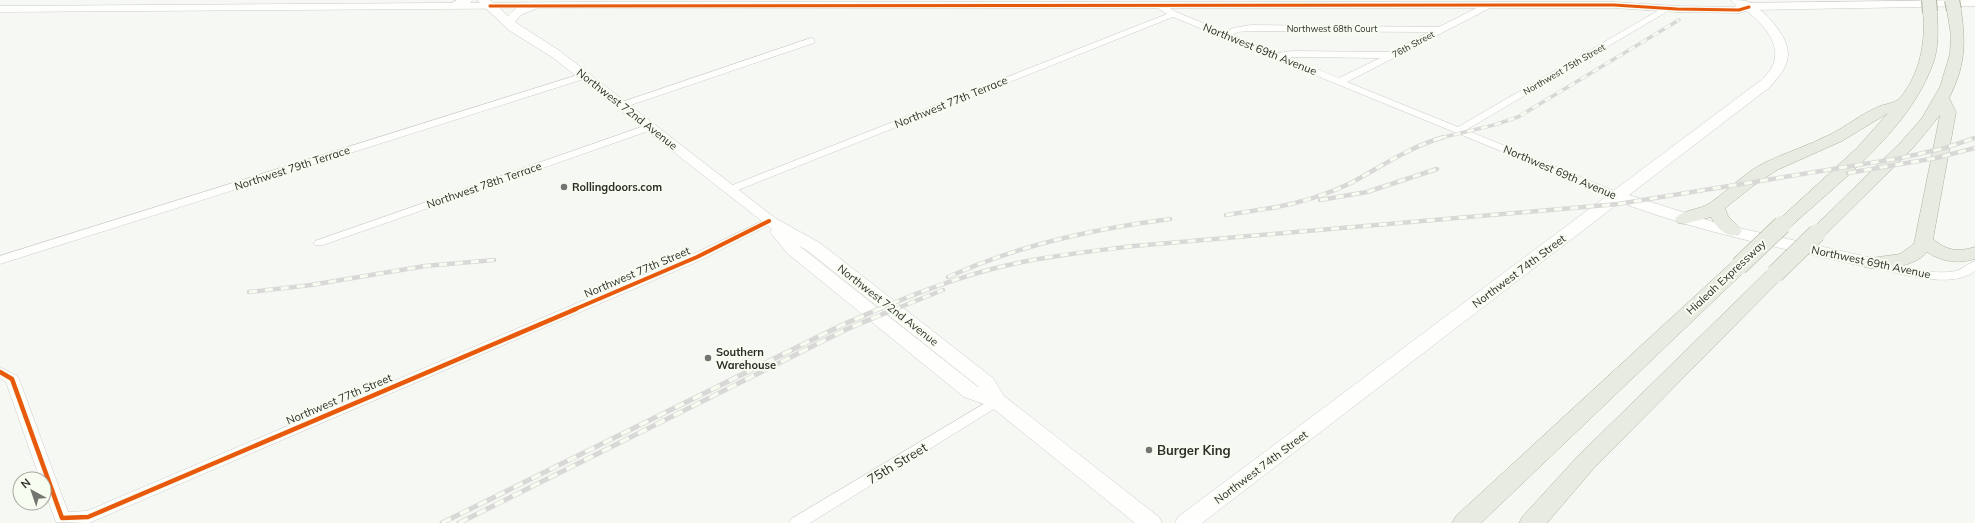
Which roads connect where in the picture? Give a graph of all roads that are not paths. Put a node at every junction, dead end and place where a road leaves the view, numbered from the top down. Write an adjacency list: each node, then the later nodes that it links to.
1 (461, 3): 2 (street); 12 (street)
2 (487, 3): 5 (street); 15 (main road, Northwest 72nd Avenue)
3 (1742, 3): 4 (street); 11 (street); 29 (main road, Northwest 74th Street)
4 (1975, 3)
5 (536, 5): 7 (street); 15 (main road)
6 (1953, 5): 23 (main road)
7 (1161, 6): 8 (street); 13 (street, Northwest 69th Avenue)
8 (1487, 6): 10 (street); 16 (street, 76th Street)
9 (1930, 6): 24 (main road, Hialeah Expressway)
10 (1642, 7): 11 (street); 14 (street)
11 (1669, 8): 14 (street, Northwest 75th Street)
12 (0, 9)
13 (1173, 14): 17 (street, Northwest 69th Avenue); 28 (street, Northwest 77th Terrace)
14 (1658, 14): 27 (street, Northwest 75th Street)
15 (508, 23): 21 (main road, Northwest 72nd Avenue)
16 (1440, 30): 17 (street, Northwest 68th Court); 19 (street, 76th Street)
17 (1226, 35): 20 (street, Northwest 69th Avenue)
18 (811, 41): 25 (street)
19 (1392, 55): 20 (street); 22 (street, 76th Street)
20 (1276, 56): 22 (street, Northwest 69th Avenue)
21 (584, 76): 25 (main road, Northwest 72nd Avenue); 37 (street, Northwest 79th Terrace)
22 (1339, 82): 27 (street, Northwest 69th Avenue)
23 (1941, 98): 34 (main road); 46 (main road, bridge)
24 (1905, 102): 30 (main road); 45 (main road, Hialeah Expressway, bridge)
25 (622, 105): 26 (main road, Northwest 72nd Avenue)
26 (650, 127): 28 (main road, Northwest 72nd Avenue); 35 (street, Northwest 78th Terrace)
27 (1460, 130): 29 (street, Northwest 69th Avenue)
28 (729, 190): 32 (main road, Northwest 72nd Avenue)
29 (1618, 196): 31 (main road, Northwest 69th Avenue); 44 (main road, Northwest 74th Street)
30 (1716, 207): 31 (main road); 33 (main road)
31 (1684, 219): 33 (main road, Northwest 69th Avenue)
32 (769, 221): 40 (street, Northwest 77th Street); 41 (main road, Northwest 72nd Avenue)
33 (1733, 231): 38 (main road, Northwest 69th Avenue)
34 (1925, 241): 36 (main road); 38 (main road)
35 (319, 243)
36 (1975, 253)
37 (0, 260)
38 (1871, 263): 39 (street, Northwest 69th Avenue)
39 (1975, 265)
40 (0, 372)
41 (997, 401): 42 (street, 75th Street); 43 (main road, Northwest 72nd Avenue)
42 (797, 523)
43 (1151, 523)
44 (1186, 523)
45 (1465, 523)
46 (1532, 523)

